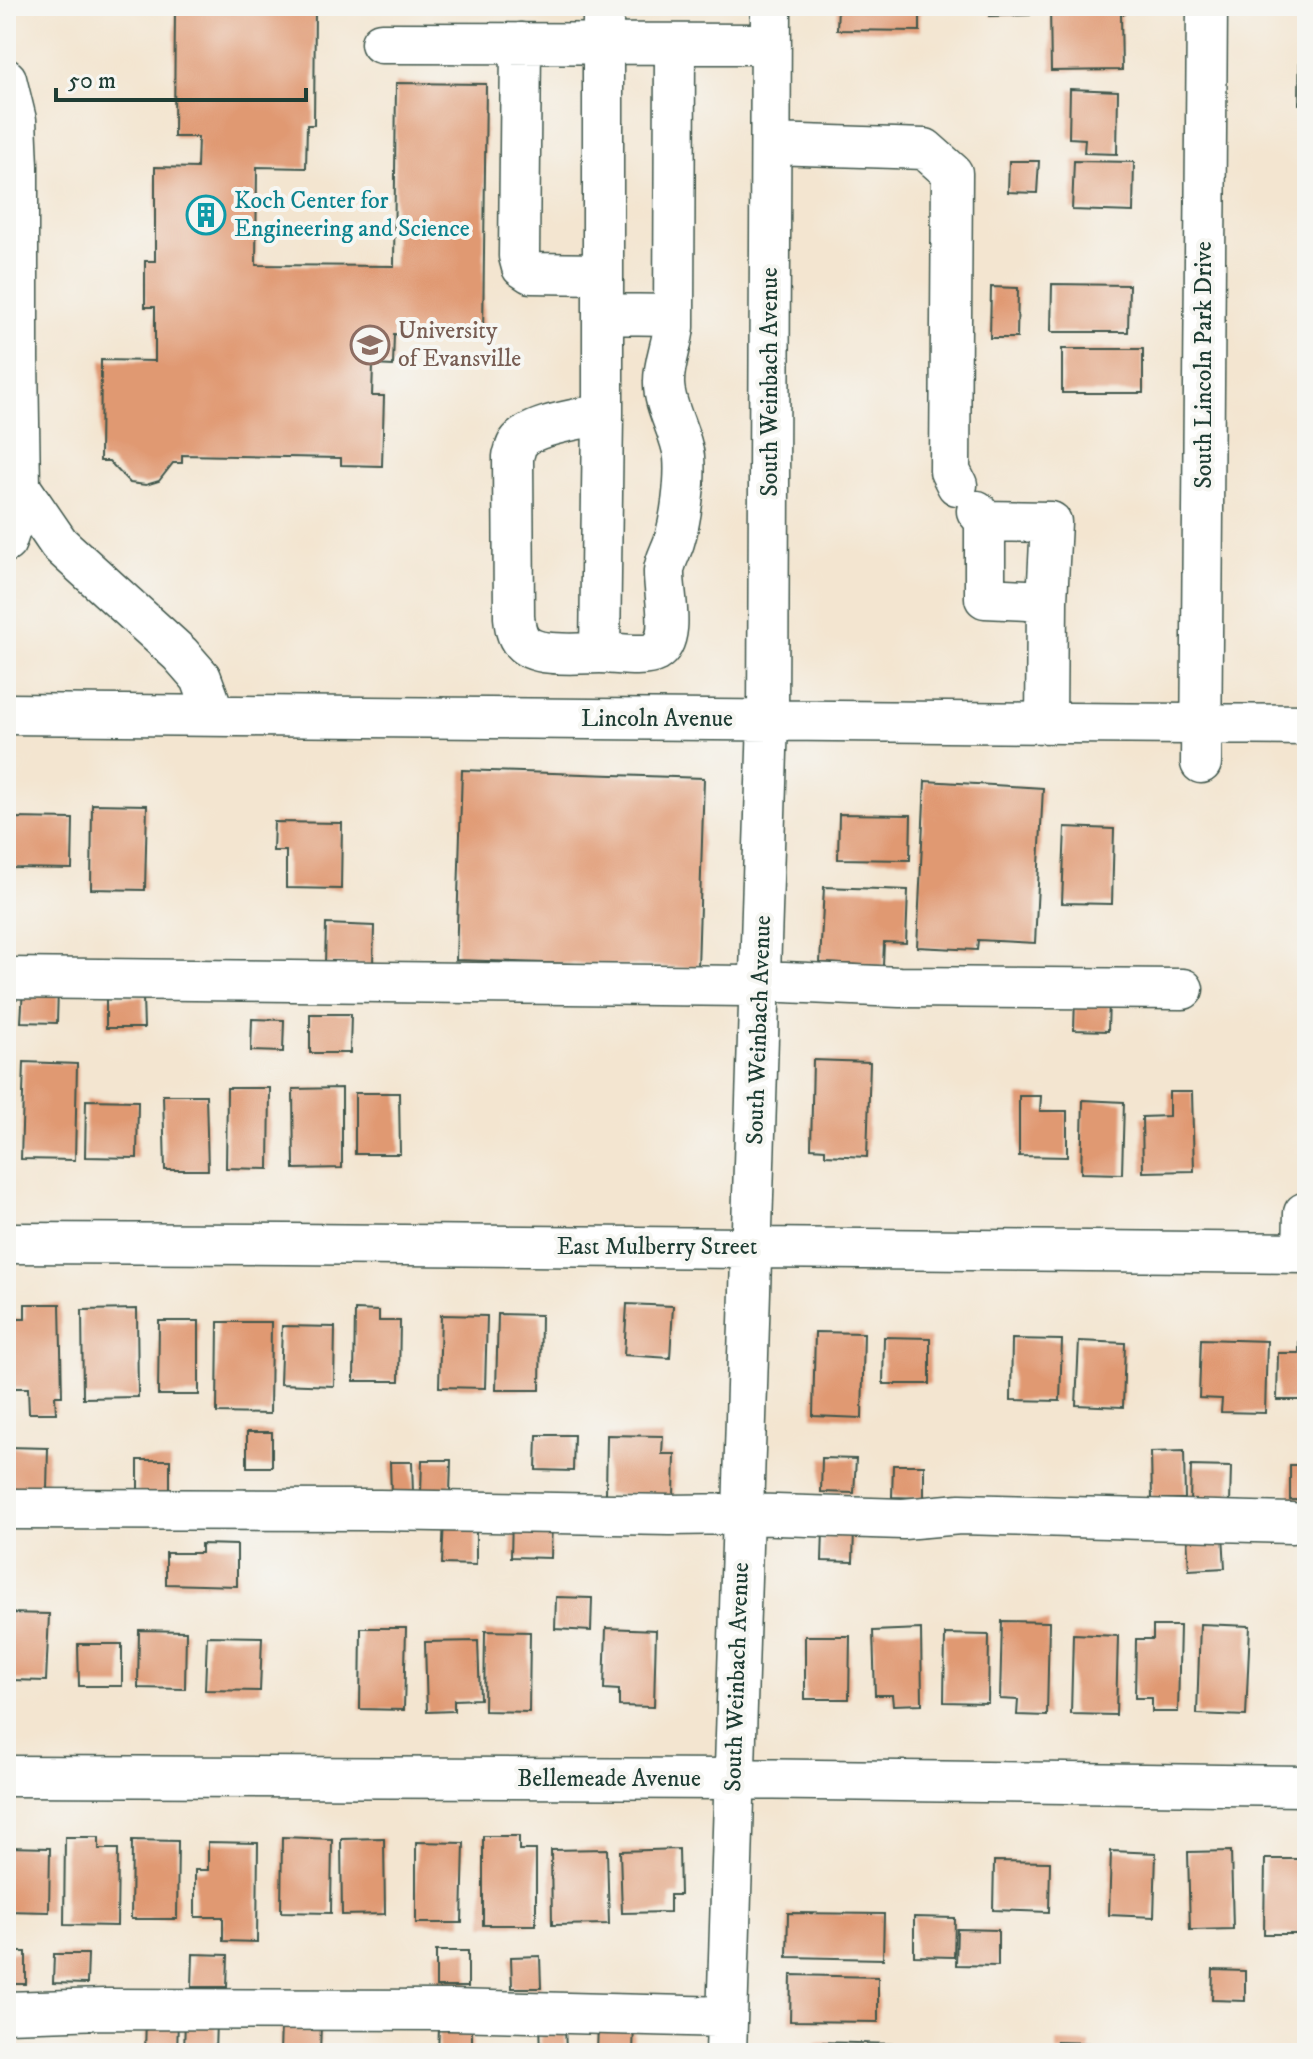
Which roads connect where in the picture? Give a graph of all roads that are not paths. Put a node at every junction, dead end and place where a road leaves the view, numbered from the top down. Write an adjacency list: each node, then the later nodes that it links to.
1 (1207, 6): 22 (street, South Lincoln Park Drive)
2 (603, 25): 5 (street); 6 (street); 9 (street)
3 (771, 25): 6 (street); 8 (street, South Weinbach Avenue)
4 (381, 43): 5 (street)
5 (521, 43): 9 (street)
6 (675, 44): 11 (street)
7 (6, 79): 13 (street)
8 (771, 144): 14 (street); 20 (street, South Weinbach Avenue)
9 (603, 274): 10 (street)
10 (603, 314): 11 (street); 12 (street)
11 (674, 315): 17 (street)
12 (603, 414): 17 (street); 17 (street)
13 (20, 487): 15 (street); 19 (street)
14 (973, 506): 16 (street); 16 (street)
15 (6, 542)
16 (1047, 601): 21 (street)
17 (600, 653)
18 (6, 714): 19 (street, Lincoln Avenue)
19 (215, 716): 20 (street, Lincoln Avenue)
20 (768, 720): 21 (street, Lincoln Avenue); 26 (street, South Weinbach Avenue)
21 (1046, 723): 22 (street, Lincoln Avenue)
22 (1201, 724): 23 (street, Lincoln Avenue); 24 (street, South Lincoln Park Drive)
23 (1307, 725)
24 (1201, 763)
25 (6, 978): 26 (street)
26 (761, 981): 27 (street); 30 (street, South Weinbach Avenue)
27 (1183, 989)
28 (1304, 1213): 31 (street)
29 (6, 1243): 30 (street, East Mulberry Street)
30 (752, 1248): 31 (street, East Mulberry Street); 33 (street, South Weinbach Avenue)
31 (1305, 1253)
32 (6, 1509): 33 (street)
33 (743, 1514): 34 (street); 36 (street, South Weinbach Avenue)
34 (1292, 1523)
35 (6, 1776): 36 (street, Bellemeade Avenue)
36 (734, 1779): 37 (street, Bellemeade Avenue); 39 (street, South Weinbach Avenue)
37 (1307, 1786)
38 (6, 2012): 39 (street)
39 (726, 2035)

